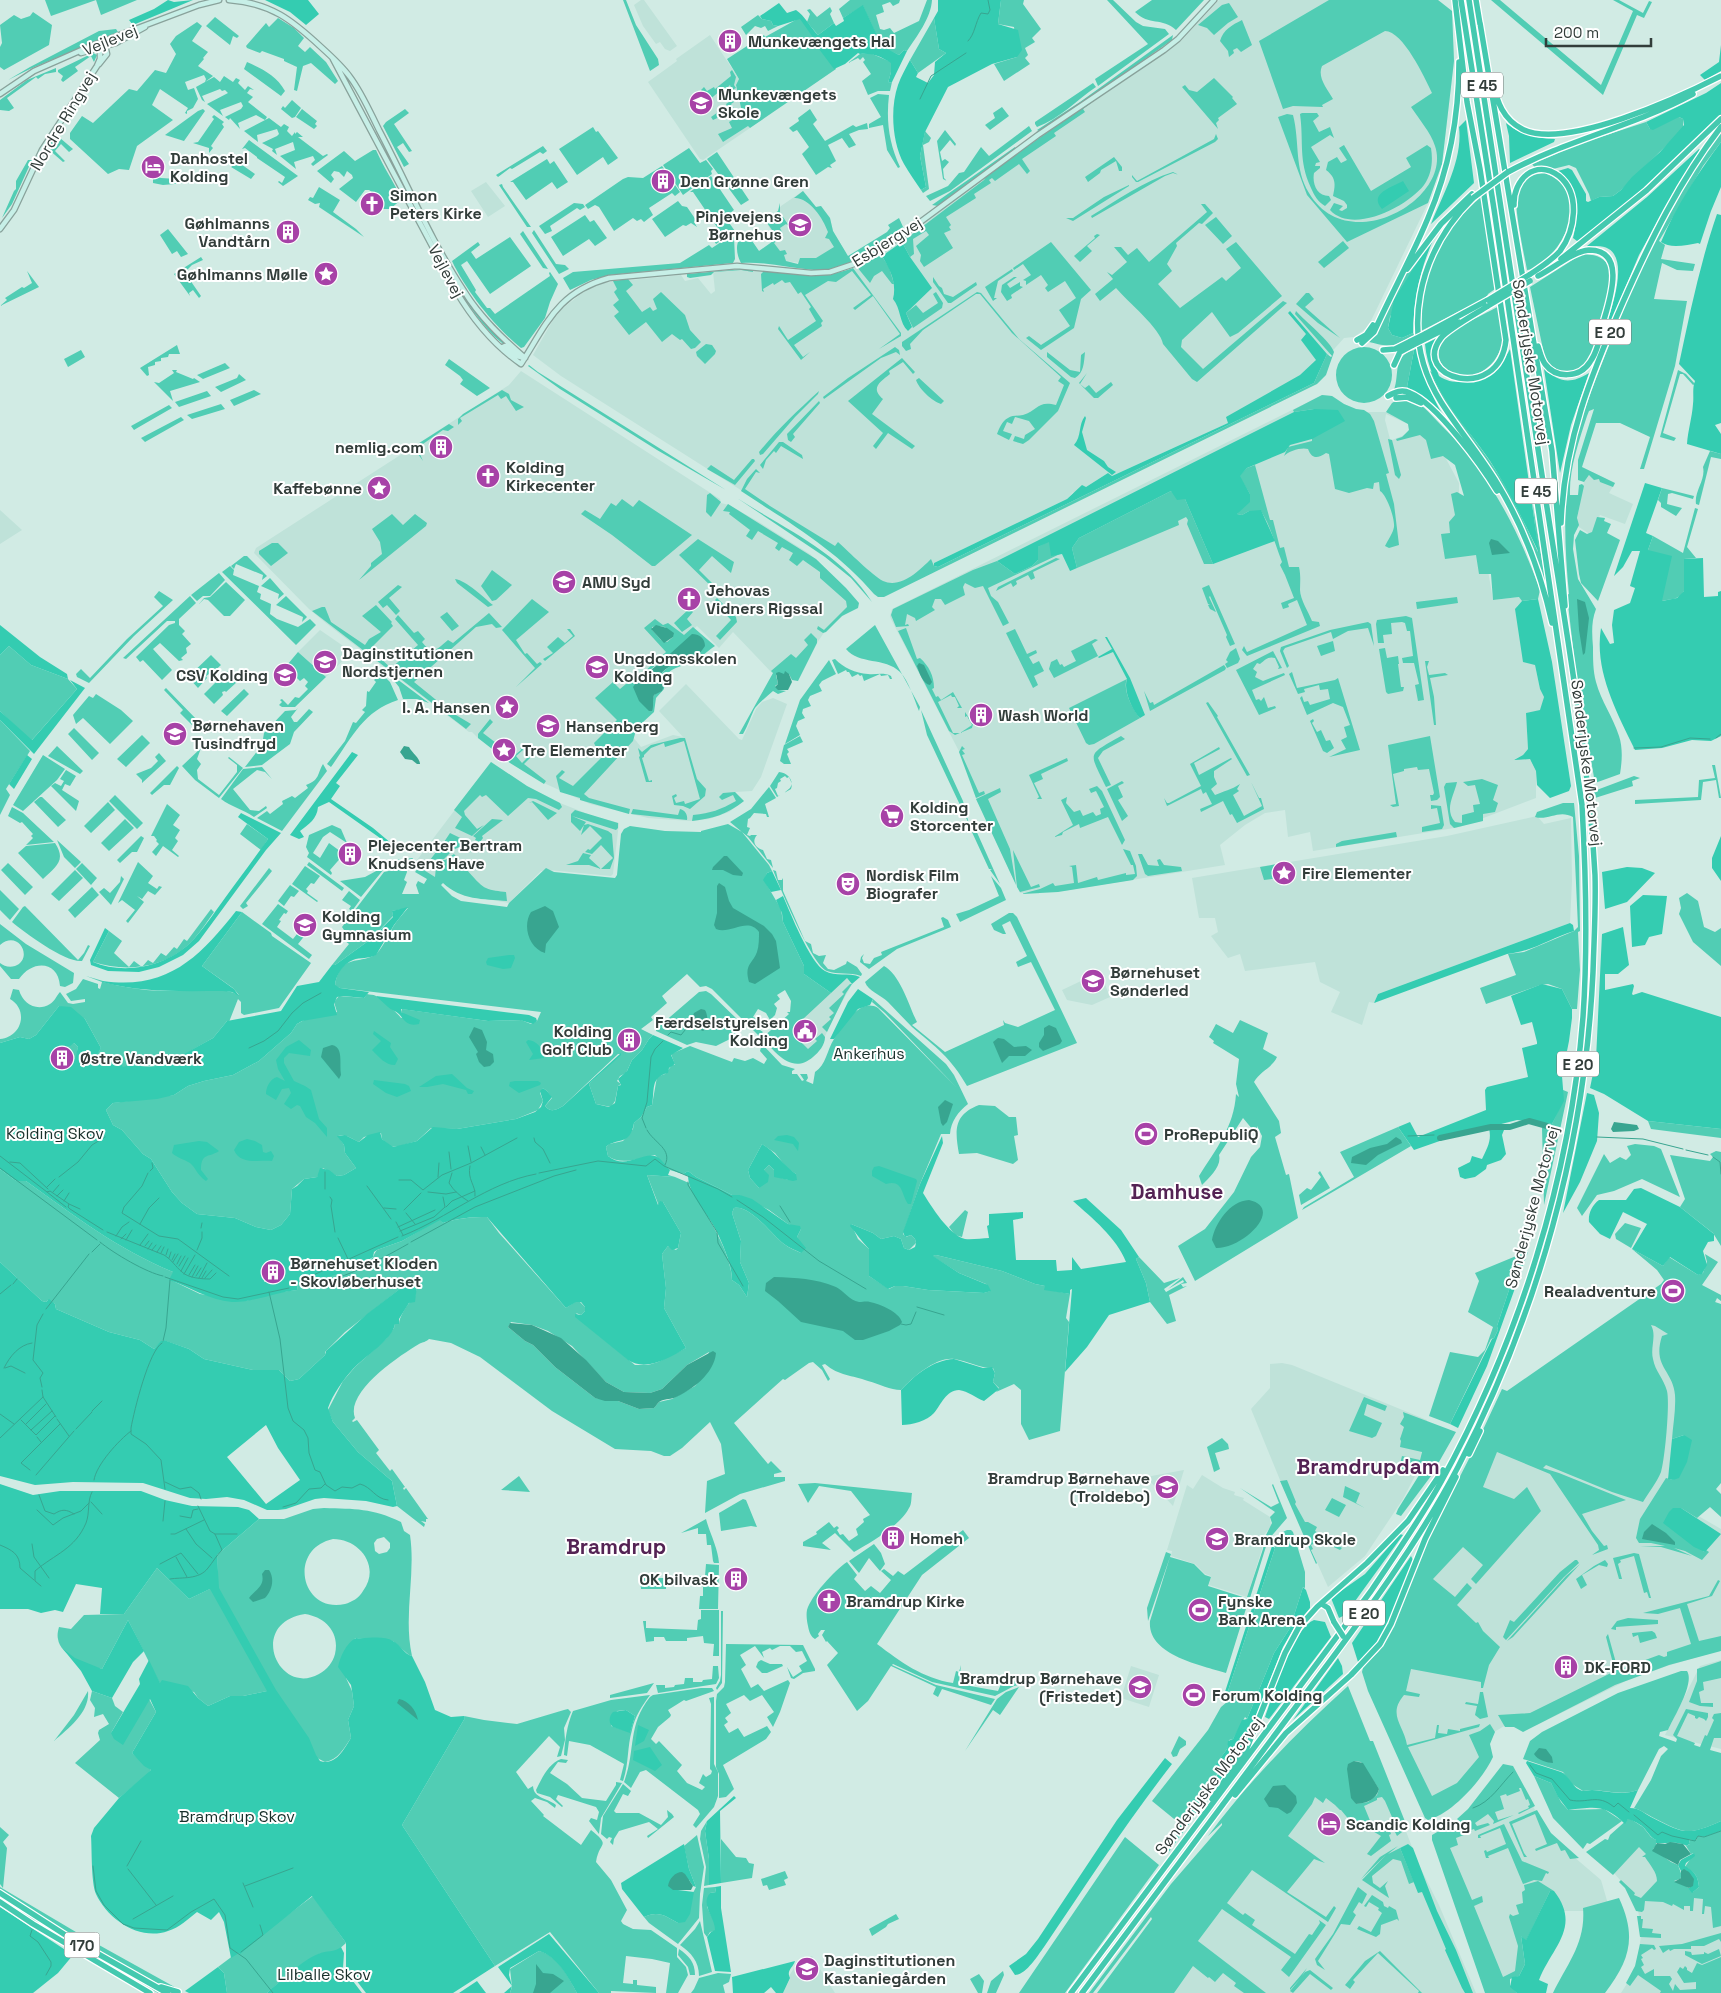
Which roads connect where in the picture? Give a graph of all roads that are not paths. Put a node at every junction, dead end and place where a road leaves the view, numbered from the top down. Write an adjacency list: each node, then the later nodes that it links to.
1 (219, 0): 9 (main road, Vejlevej)
2 (229, 0): 14 (main road, Vejlevej)
3 (1214, 0): 35 (main road, Esbjergvej)
4 (1455, 0): 10 (highway)
5 (1461, 0): 44 (highway, Sønderjyske Motorvej / E 45)
6 (1470, 0): 43 (highway, Sønderjyske Motorvej / E 45)
7 (1476, 0): 8 (highway)
8 (1480, 23): 16 (highway); 24 (highway)
9 (150, 24): 11 (main road, Vejlevej); 11 (main road, Vejlevej)
10 (1458, 30): 25 (highway); 30 (highway)
11 (104, 44): 12 (main road, Vejlevej); 13 (main road, Vejlevej); 15 (main road, Nordre Ringvej)
12 (100, 48): 13 (main road, Vejlevej); 15 (main road, Nordre Ringvej)
13 (70, 56): 17 (main road, Vejlevej)
14 (333, 59): 19 (main road, Vejlevej); 21 (main road, Vejlevej)
15 (97, 66): 23 (main road, Nordre Ringvej)
16 (1721, 77): 22 (highway, bridge)
17 (0, 94)
18 (1721, 119): 27 (highway)
19 (377, 124): 21 (main road); 35 (main road, Vejlevej)
20 (1721, 127): 42 (highway, E 20)
21 (371, 128): 33 (main road, Vejlevej)
22 (1473, 196): 28 (highway); 41 (highway, E 20)
23 (0, 229)
24 (1516, 238): 26 (highway); 26 (highway)
25 (1405, 266): 28 (highway); 28 (highway)
26 (1527, 276): 27 (highway); 27 (highway); 29 (highway, bridge); 42 (highway)
27 (1538, 276)
28 (1390, 296)
29 (1488, 303): 30 (highway); 31 (highway)
30 (1481, 311): 31 (highway)
31 (1426, 336): 32 (highway, bridge)
32 (1412, 343): 34 (highway); 37 (highway)
33 (501, 348): 35 (main road); 36 (main road, Vejlevej)
34 (1383, 350)
35 (525, 358): 36 (main road, Esbjergvej)
36 (521, 364)
37 (1394, 365)
38 (1388, 396): 40 (highway)
39 (1396, 398): 40 (highway)
40 (1440, 418): 41 (highway)
41 (1529, 547): 44 (highway, E 20)
42 (1560, 557): 43 (highway, E 20)
43 (1571, 667): 45 (highway, Sønderjyske Motorvej / E 20)
44 (1563, 676): 46 (highway, Sønderjyske Motorvej / E 20)
45 (1496, 1390): 49 (highway, Sønderjyske Motorvej / E 20); 49 (highway)
46 (1464, 1435): 47 (highway); 50 (highway, Sønderjyske Motorvej / E 20)
47 (1322, 1604): 48 (highway, bridge); 50 (highway)
48 (1343, 1636)
49 (1210, 1822): 58 (highway, Sønderjyske Motorvej / E 20)
50 (1183, 1845): 57 (highway, Sønderjyske Motorvej / E 20)
51 (0, 1893): 53 (highway, 170)
52 (0, 1902): 55 (highway, 170)
53 (141, 1978): 54 (highway); 56 (highway, 170)
54 (178, 1992)
55 (150, 1993)
56 (167, 1993)
57 (1071, 1993)
58 (1082, 1993)

